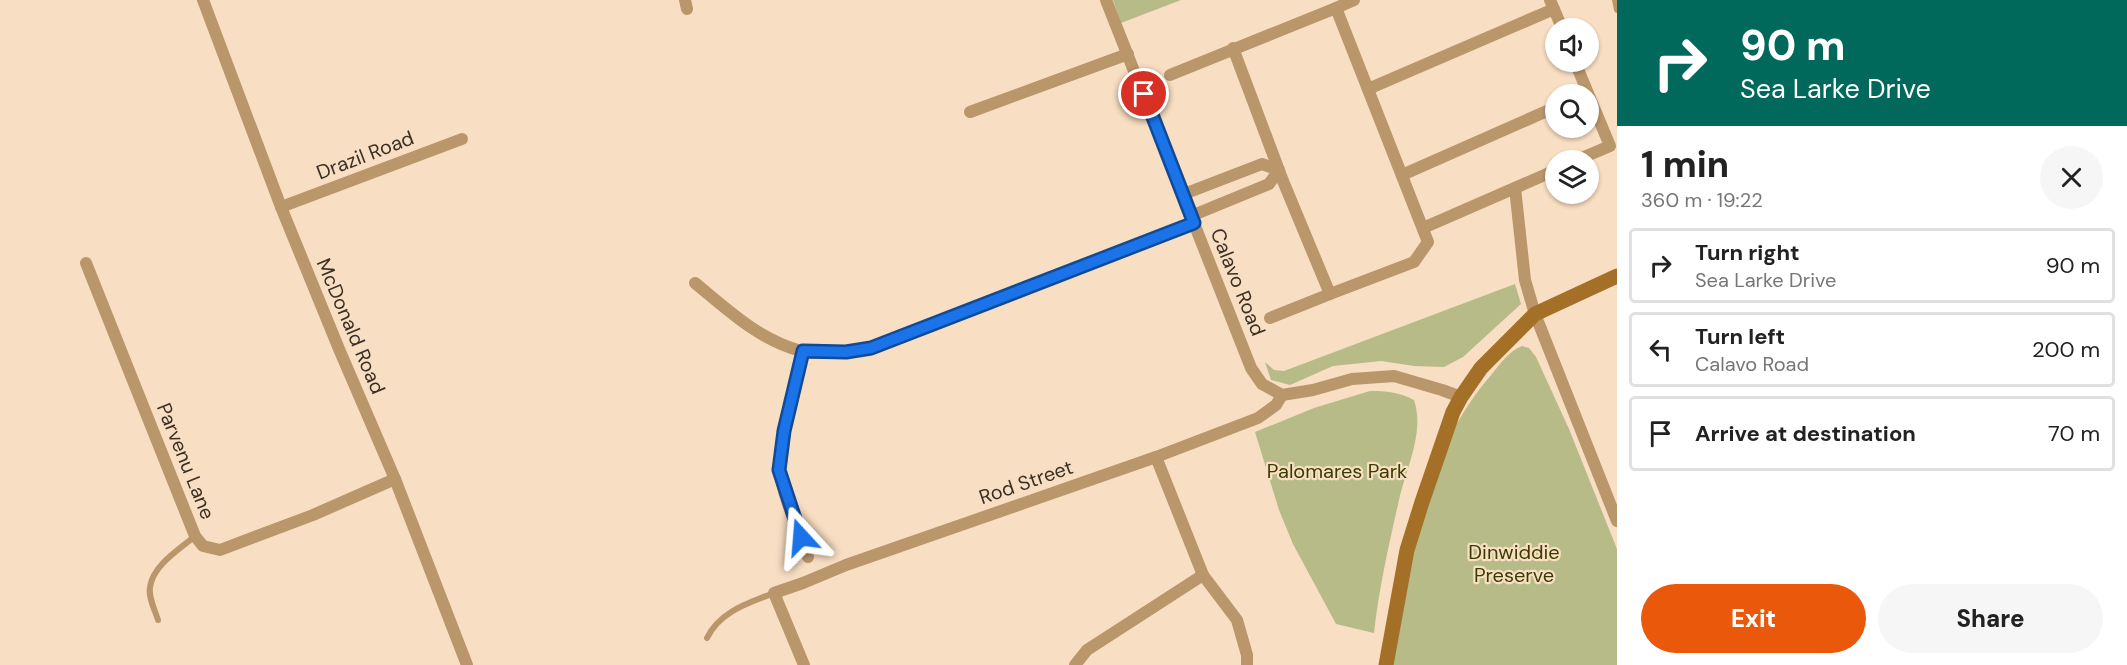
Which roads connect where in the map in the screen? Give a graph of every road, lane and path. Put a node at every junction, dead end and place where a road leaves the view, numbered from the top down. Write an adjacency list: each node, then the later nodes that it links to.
1 (203, 0): 22 (street, McDonald Road)
2 (1106, 0): 9 (street, Calavo Road)
3 (1354, 0): 6 (street)
4 (1615, 0): 7 (lane)
5 (1552, 5): 11 (street)
6 (1336, 8): 8 (street); 11 (street)
7 (1617, 10)
8 (1233, 48): 10 (street); 17 (street)
9 (1128, 54): 12 (street); 21 (street, Calavo Road)
10 (1170, 75)
11 (1368, 89): 18 (street)
12 (970, 112)
13 (1545, 112): 18 (street)
14 (1599, 123): 16 (street)
15 (462, 139): 22 (street, Drazil Road)
16 (1599, 151)
17 (1279, 170): 21 (street); 23 (street); 28 (street)
18 (1402, 175): 24 (street)
19 (1545, 175): 20 (street)
20 (1515, 188): 24 (street); 29 (street)
21 (1184, 194): 23 (street, Calavo Road)
22 (281, 207): 35 (street, McDonald Road)
23 (1193, 220): 31 (street); 32 (street, Calavo Road)
24 (1423, 228): 28 (street)
25 (86, 263): 37 (street, Parvenu Lane)
26 (1617, 276): 29 (main road)
27 (695, 284): 31 (street)
28 (1330, 294): 30 (street)
29 (1535, 314): 33 (main road); 36 (street)
30 (1270, 318)
31 (803, 351): 38 (street)
32 (1282, 395): 33 (street); 34 (street, Rod Street)
33 (1461, 397): 47 (main road)
34 (1156, 457): 39 (street); 40 (street, Rod Street)
35 (395, 478): 37 (street, Parvenu Lane); 43 (street, McDonald Road)
36 (1617, 521)
37 (195, 536): 41 (lane)
38 (808, 557)
39 (1203, 575): 45 (street); 46 (street)
40 (774, 593): 42 (lane); 44 (street)
41 (158, 620)
42 (707, 638)
43 (466, 665)
44 (804, 665)
45 (1075, 665)
46 (1247, 665)
47 (1386, 665)

